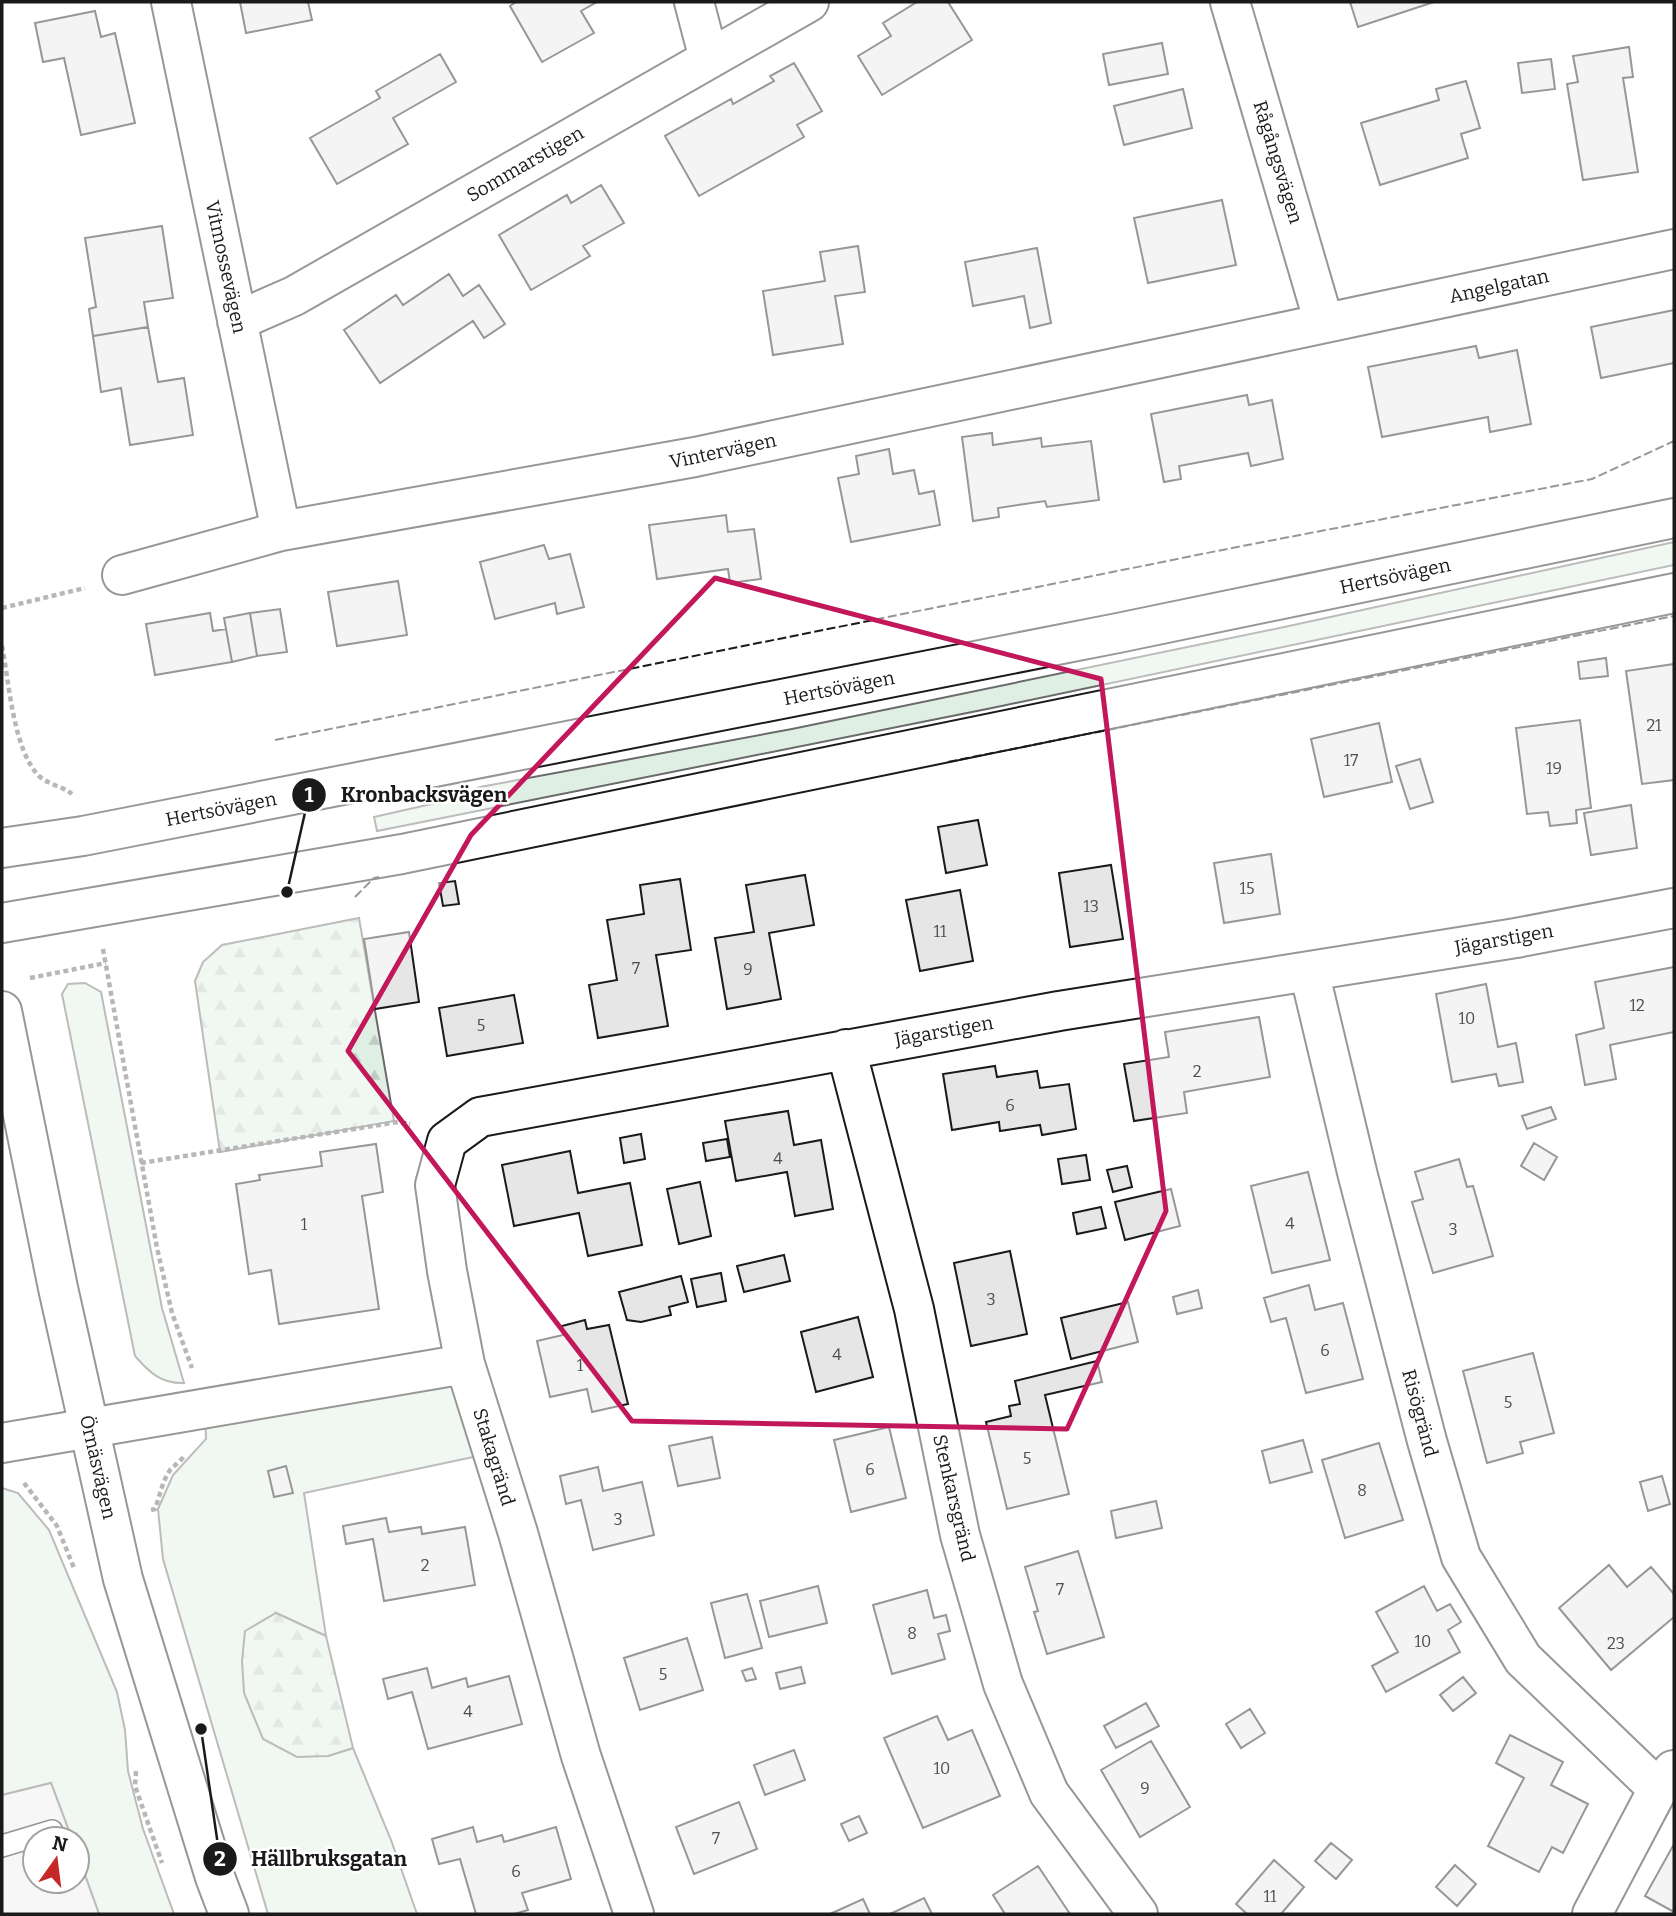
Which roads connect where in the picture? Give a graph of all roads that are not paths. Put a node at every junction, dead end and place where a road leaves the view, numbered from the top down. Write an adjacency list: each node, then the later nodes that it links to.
1 (171, 2): 7 (street, Vitmossevägen)
2 (694, 2): 5 (street)
3 (809, 2): 5 (street, Sommarstigen)
4 (1230, 2): 8 (street, Rågångsvägen)
5 (709, 59): 7 (street, Sommarstigen)
6 (1674, 249): 8 (street, Angelgatan)
7 (237, 321): 10 (street, Vitmossevägen)
8 (1324, 323): 10 (street, Vintervägen)
9 (1674, 518): 13 (street, Hertsövägen)
10 (281, 531): 11 (street, Vintervägen)
11 (122, 575)
12 (1674, 593): 15 (street)
13 (2, 848)
14 (1674, 908): 16 (street, Jägarstigen)
15 (2, 923)
16 (1309, 971): 18 (street, Jägarstigen); 22 (street, Risögränd)
17 (2, 1011): 20 (street, Örnäsvägen)
18 (846, 1049): 19 (street, Jägarstigen); 27 (street, Stenkarsgränd)
19 (465, 1364): 20 (street); 26 (street, Stakagränd)
20 (89, 1429): 21 (street); 25 (street, Örnäsvägen)
21 (2, 1443)
22 (1666, 1779): 28 (street)
23 (21, 1840): 24 (lane)
24 (2, 1846)
25 (229, 1914)
26 (634, 1914)
27 (1138, 1914)
28 (1592, 1914)

